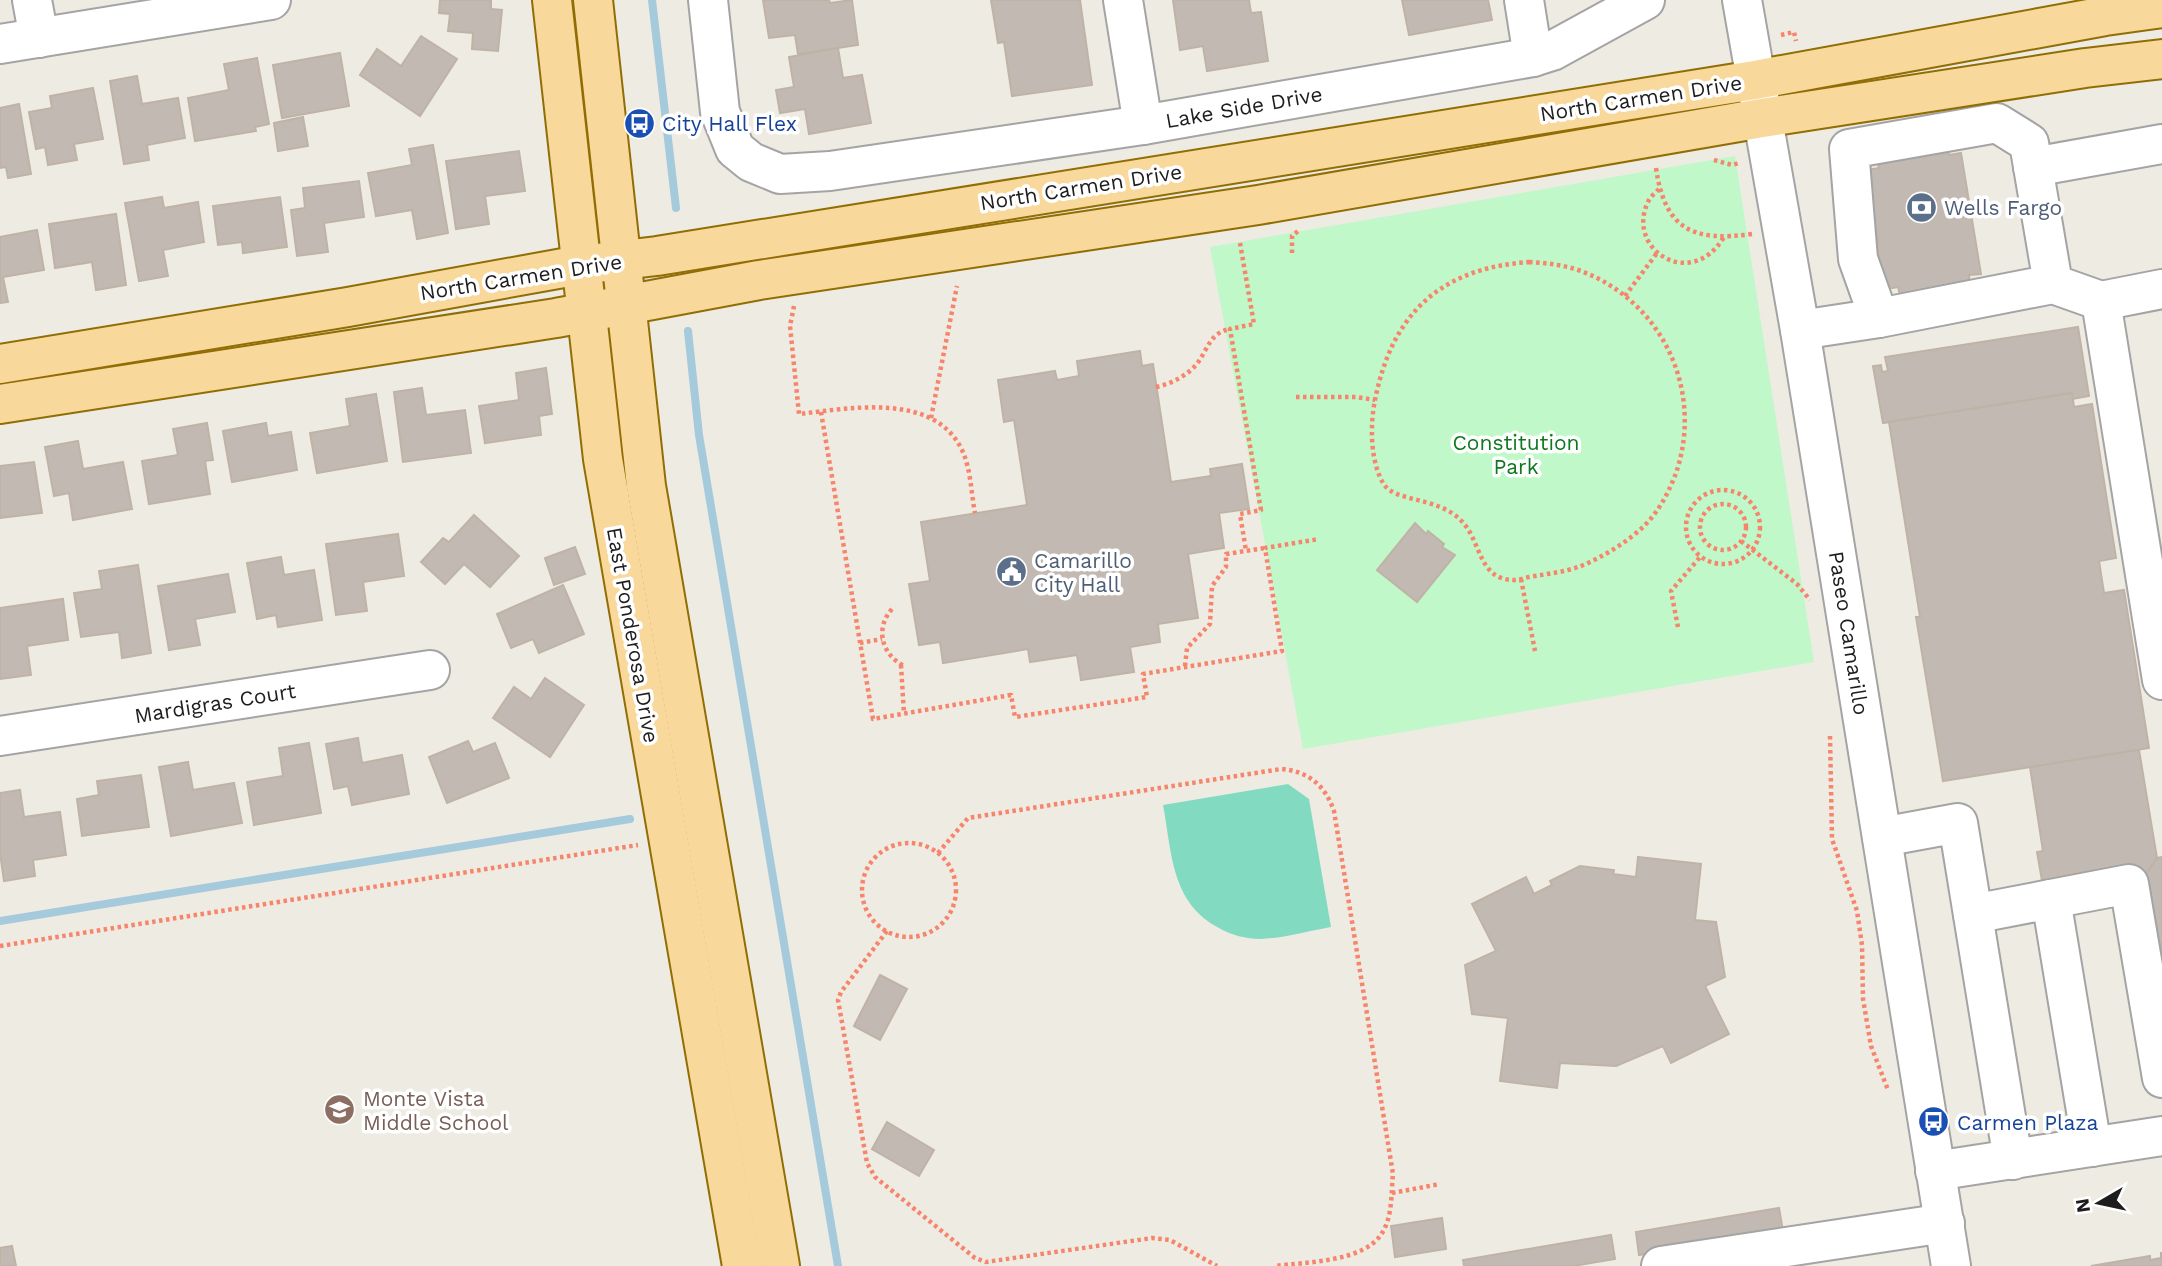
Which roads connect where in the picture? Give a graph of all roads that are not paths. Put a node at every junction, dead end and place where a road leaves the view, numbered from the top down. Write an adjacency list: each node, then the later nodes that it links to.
1 (32, 0): 11 (street)
2 (271, 0): 11 (street)
3 (552, 0): 21 (main road, East Ponderosa Drive)
4 (593, 0): 20 (main road, East Ponderosa Drive)
5 (708, 0): 17 (street, Lake Side Drive)
6 (1123, 0): 17 (street)
7 (1524, 0): 13 (street)
8 (1646, 0): 13 (street, Lake Side Drive)
9 (1742, 0): 15 (street, Paseo Camarillo)
10 (2162, 8): 15 (main road, North Carmen Drive)
11 (39, 37): 12 (street)
12 (0, 44)
13 (1534, 57): 17 (street, Lake Side Drive)
14 (2162, 59): 16 (main road, North Carmen Drive)
15 (1755, 80): 16 (street, Paseo Camarillo); 20 (main road, North Carmen Drive)
16 (1762, 118): 25 (main road, North Carmen Drive); 28 (street, Paseo Camarillo)
17 (1143, 125)
18 (2162, 144): 19 (street)
19 (2033, 167): 22 (street); 27 (street)
20 (621, 260): 21 (main road, North Carmen Drive); 25 (main road, East Ponderosa Drive)
21 (580, 265): 26 (main road, East Ponderosa Drive); 29 (main road, North Carmen Drive)
22 (2053, 285): 24 (street); 27 (street)
23 (2162, 289): 24 (street)
24 (2101, 301): 32 (street)
25 (626, 305): 26 (main road, North Carmen Drive); 45 (main road, East Ponderosa Drive)
26 (586, 312): 30 (main road, North Carmen Drive); 44 (main road, East Ponderosa Drive)
27 (1879, 318): 28 (street)
28 (1800, 330): 34 (street, Paseo Camarillo)
29 (0, 364)
30 (0, 404)
31 (430, 670): 33 (street, Mardigras Court)
32 (2162, 680)
33 (0, 736)
34 (1882, 837): 36 (street); 41 (street, Paseo Camarillo)
35 (2051, 899): 36 (street); 37 (street); 39 (street)
36 (1973, 914): 40 (street)
37 (2160, 1058)
38 (2162, 1136): 39 (street)
39 (2092, 1147): 40 (street)
40 (2012, 1160): 41 (street)
41 (1936, 1171): 42 (street, Paseo Camarillo)
42 (1945, 1223): 43 (street); 47 (street, Paseo Camarillo)
43 (1733, 1260): 46 (street)
44 (742, 1266)
45 (780, 1266)
46 (1661, 1266)
47 (1951, 1266)

